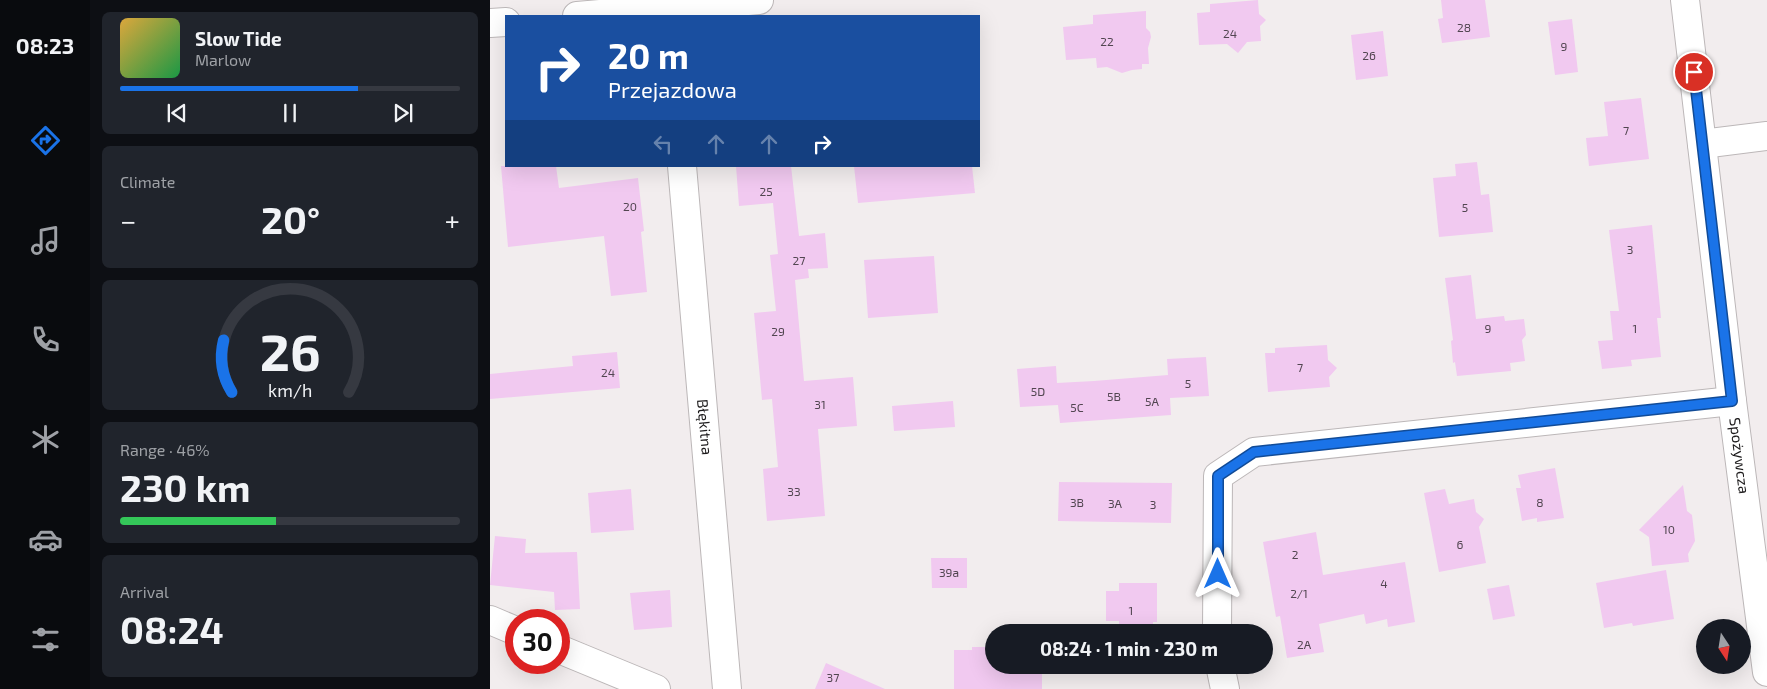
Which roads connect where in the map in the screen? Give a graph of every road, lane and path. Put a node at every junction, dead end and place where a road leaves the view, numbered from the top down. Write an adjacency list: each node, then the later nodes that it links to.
1 (759, 0): 3 (street)
2 (1685, 0): 8 (street, Spożywcza)
3 (668, 8): 4 (street)
4 (588, 15)
5 (505, 22): 6 (street)
6 (490, 23)
7 (1767, 136): 8 (street)
8 (1702, 144): 10 (street, Spożywcza)
9 (682, 167): 18 (street, Błękitna)
10 (1732, 401): 12 (street); 15 (street, Spożywcza)
11 (490, 620): 13 (street)
12 (1217, 624)
13 (505, 626)
14 (570, 654): 17 (street)
15 (1767, 672)
16 (1222, 674): 19 (street)
17 (656, 689)
18 (727, 689)
19 (1225, 689)

